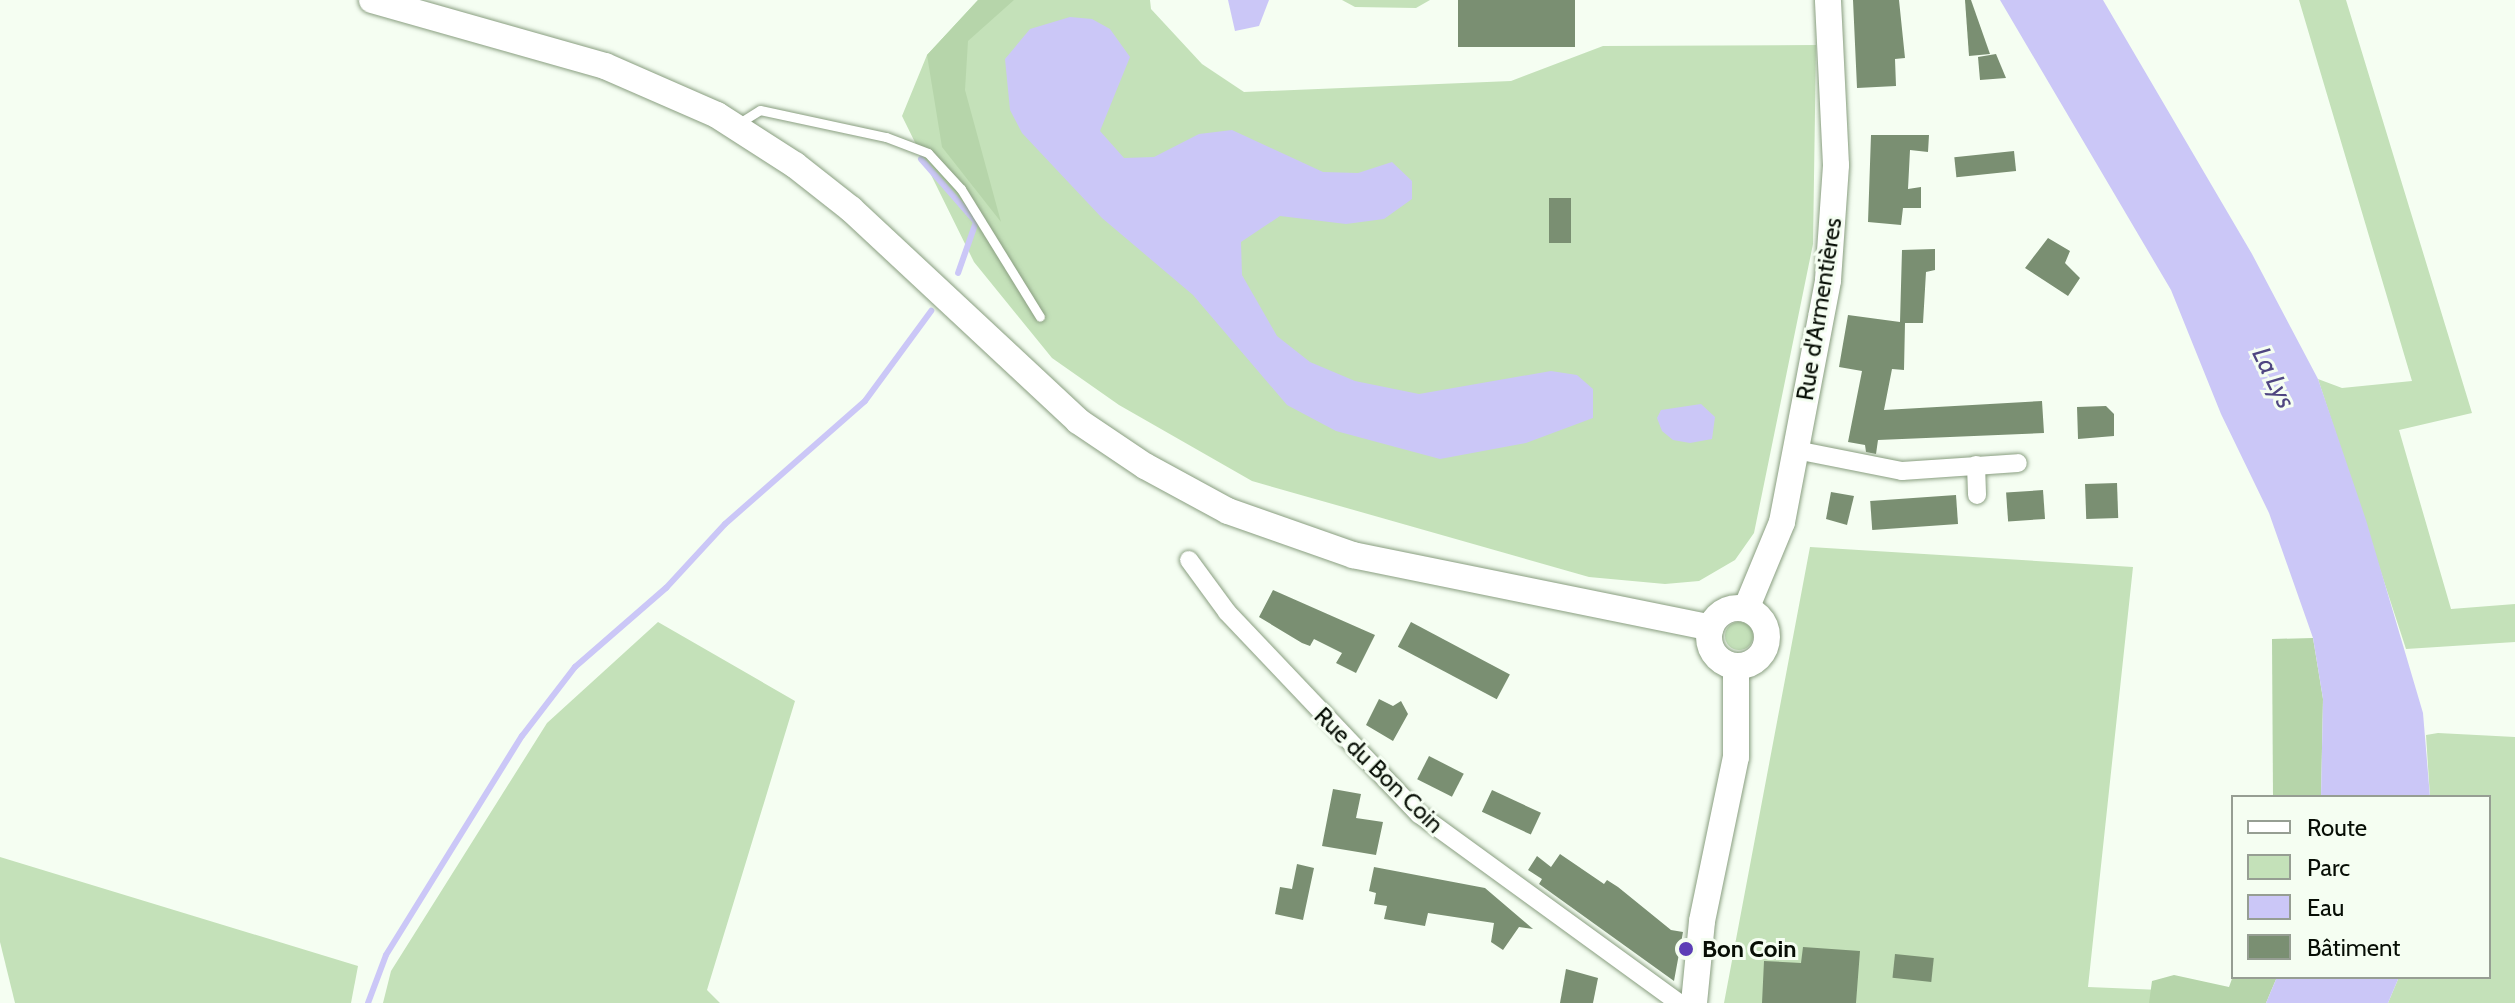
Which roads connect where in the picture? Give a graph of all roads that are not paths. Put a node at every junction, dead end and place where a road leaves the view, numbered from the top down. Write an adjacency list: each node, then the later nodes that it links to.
1 (372, 0): 3 (main road)
2 (1828, 0): 5 (main road, Rue d'Armentières)
3 (735, 125): 4 (lane); 11 (main road)
4 (1040, 317)
5 (1796, 450): 7 (street); 10 (main road, Rue d'Armentières)
6 (2018, 463): 7 (street)
7 (1976, 465): 8 (street)
8 (1977, 495)
9 (1189, 560): 13 (street, Rue du Bon Coin)
10 (1746, 609): 11 (main road); 12 (main road)
11 (1711, 628): 12 (main road)
12 (1736, 666): 14 (main road)
13 (1679, 1003)
14 (1694, 1003)

